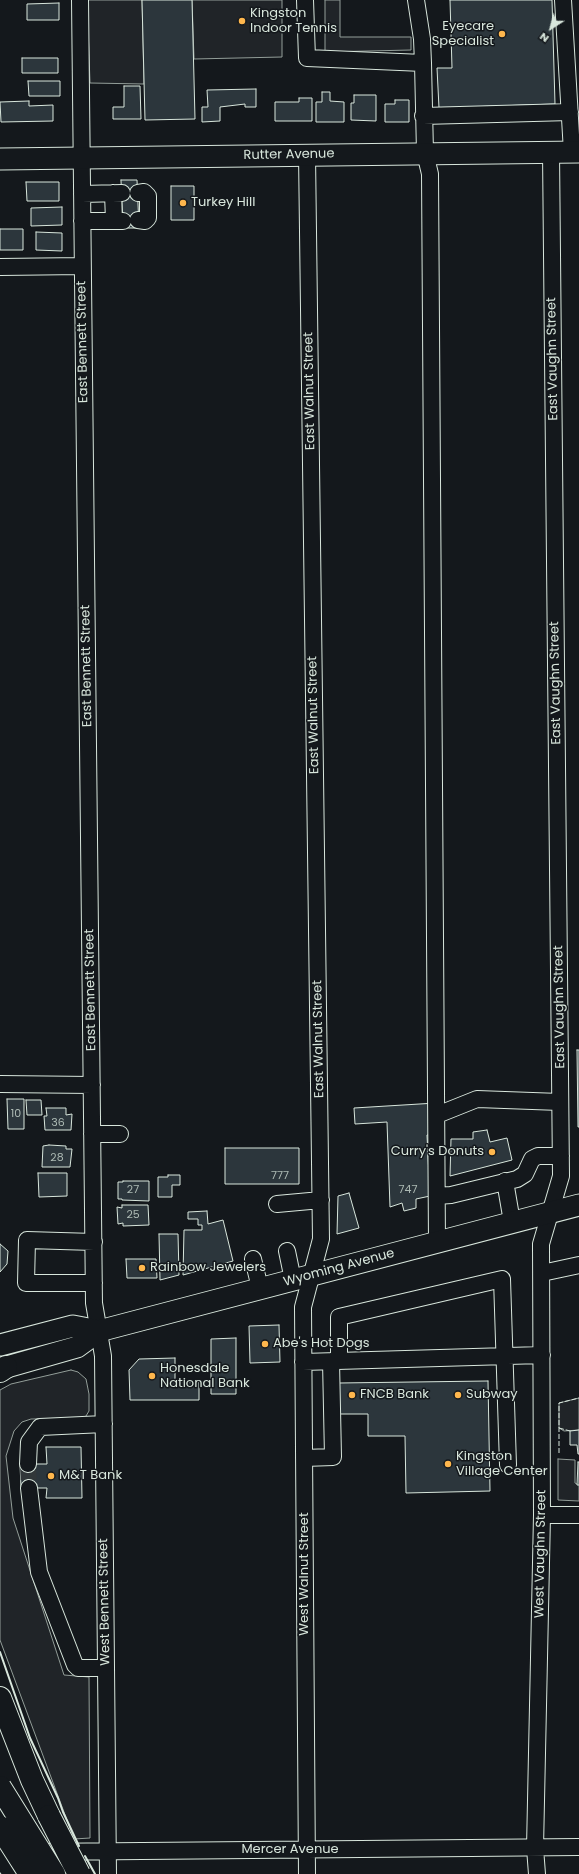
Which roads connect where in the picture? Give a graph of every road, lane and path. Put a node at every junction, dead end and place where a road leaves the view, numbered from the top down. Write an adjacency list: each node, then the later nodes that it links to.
1 (80, 0): 13 (street, East Bennett Street)
2 (305, 0): 5 (street)
3 (416, 0): 5 (street)
4 (563, 0): 6 (street)
5 (423, 63): 7 (street)
6 (570, 112): 7 (street); 9 (street)
7 (423, 116): 10 (street)
8 (551, 152): 9 (main road, Rutter Avenue); 10 (main road, Rutter Avenue); 22 (street, East Vaughn Street)
9 (576, 152)
10 (425, 153): 11 (main road, Rutter Avenue); 23 (street)
11 (307, 154): 13 (main road, Rutter Avenue); 29 (street, East Walnut Street)
12 (0, 159): 13 (main road, Rutter Avenue)
13 (81, 159): 15 (street, East Bennett Street)
14 (138, 193): 17 (street)
15 (82, 194): 16 (street, East Bennett Street); 17 (street)
16 (82, 221): 17 (street); 18 (street, East Bennett Street)
17 (125, 221)
18 (82, 266): 19 (street); 21 (street, East Bennett Street)
19 (0, 267)
20 (0, 1084): 21 (street)
21 (92, 1085): 24 (street, East Bennett Street)
22 (560, 1102): 23 (street); 26 (street, East Vaughn Street)
23 (437, 1115): 28 (street)
24 (92, 1134): 25 (street); 34 (street, East Bennett Street)
25 (120, 1134)
26 (561, 1156): 27 (street); 32 (street, East Vaughn Street)
27 (505, 1182): 28 (street); 33 (street)
28 (437, 1196): 35 (street)
29 (321, 1200): 30 (street); 40 (street, East Walnut Street)
30 (276, 1204)
31 (579, 1206): 32 (main road, Wyoming Avenue)
32 (551, 1212): 33 (main road, Wyoming Avenue); 39 (street, West Vaughn Street)
33 (512, 1222): 35 (main road, Wyoming Avenue)
34 (94, 1242): 41 (street, East Bennett Street); 41 (street)
35 (437, 1242): 40 (main road, Wyoming Avenue)
36 (287, 1251): 40 (street)
37 (253, 1260): 42 (street)
38 (579, 1265): 39 (street)
39 (542, 1273): 45 (street, West Vaughn Street)
40 (302, 1278): 42 (main road, Wyoming Avenue); 48 (street, West Walnut Street)
41 (94, 1283): 43 (street, East Bennett Street)
42 (260, 1288): 43 (main road, Wyoming Avenue)
43 (99, 1331): 44 (main road, Wyoming Avenue); 49 (main road, Wyoming Avenue); 50 (street, West Bennett Street)
44 (0, 1345)
45 (542, 1355): 46 (street); 55 (street, West Vaughn Street)
46 (504, 1356): 47 (street); 47 (street); 53 (street)
47 (335, 1361): 48 (street); 51 (street)
48 (303, 1362): 51 (street, West Walnut Street)
49 (2, 1369)
50 (104, 1424): 52 (street); 57 (street, West Bennett Street)
51 (304, 1458): 63 (street, West Walnut Street)
52 (28, 1464)
53 (508, 1465)
54 (29, 1488): 57 (street)
55 (542, 1515): 56 (street); 62 (street, West Vaughn Street)
56 (579, 1515)
57 (106, 1668): 64 (street, West Bennett Street)
58 (0, 1698): 69 (highway, bridge)
59 (0, 1787): 68 (highway, bridge)
60 (0, 1827): 67 (highway, bridge)
61 (579, 1847): 62 (street, Mercer Avenue)
62 (536, 1848): 63 (street, Mercer Avenue); 72 (street, West Vaughn Street)
63 (306, 1850): 64 (street, Mercer Avenue); 71 (street, West Walnut Street)
64 (108, 1851): 65 (street, Mercer Avenue); 70 (street, West Bennett Street)
65 (0, 1852): 66 (highway)
66 (15, 1874)
67 (30, 1874)
68 (54, 1874)
69 (79, 1874)
70 (108, 1874)
71 (307, 1874)
72 (536, 1874)

